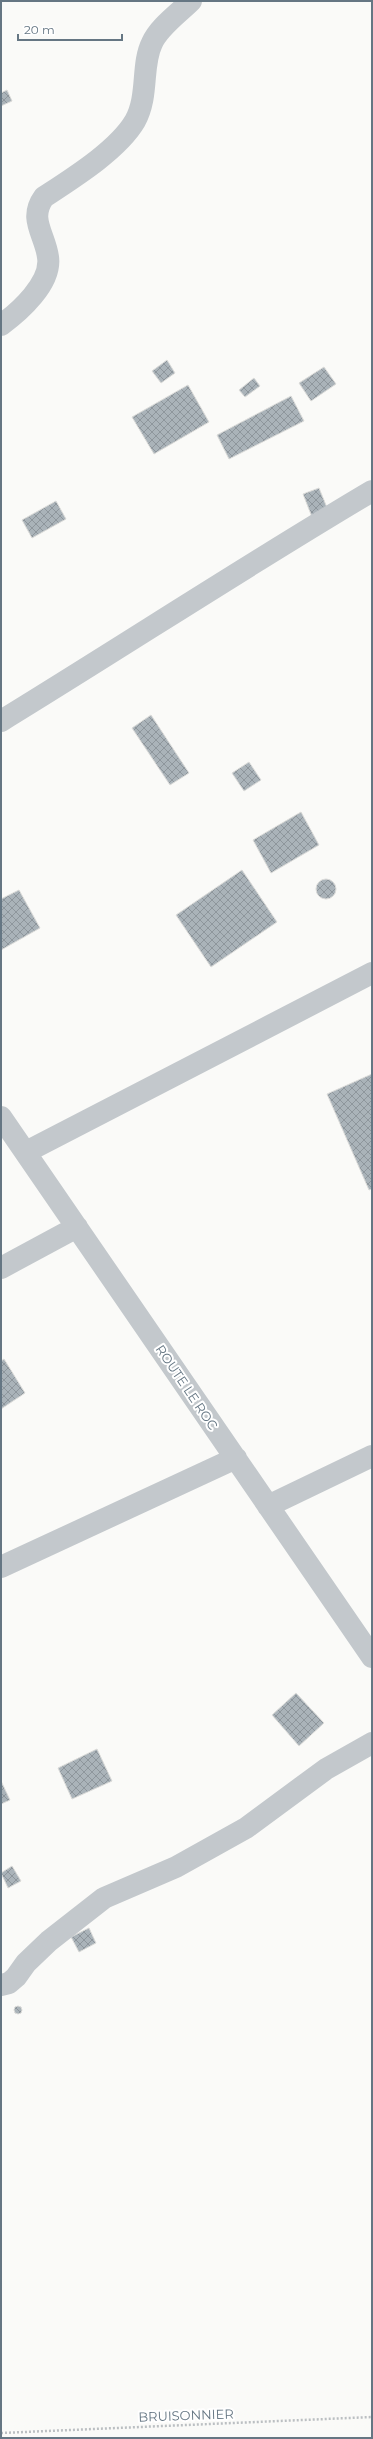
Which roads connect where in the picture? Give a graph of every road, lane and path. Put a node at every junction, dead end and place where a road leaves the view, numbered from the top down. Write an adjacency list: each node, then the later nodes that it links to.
1 (191, 1): 2 (street)
2 (1, 325)
3 (372, 491): 4 (street)
4 (1, 721)
5 (372, 973): 7 (street)
6 (1, 1117): 7 (street, ROUTE LE ROC)
7 (26, 1152): 8 (street, ROUTE LE ROC)
8 (77, 1227): 9 (street); 11 (street, ROUTE LE ROC)
9 (1, 1268)
10 (372, 1456): 12 (street)
11 (236, 1458): 12 (street, ROUTE LE ROC); 13 (street)
12 (268, 1506): 14 (street, ROUTE LE ROC)
13 (1, 1567)
14 (372, 1657)
15 (372, 1743): 16 (street)
16 (1, 1984)
17 (372, 2417): 18 (path, BRUISONNIER)
18 (1, 2433)

